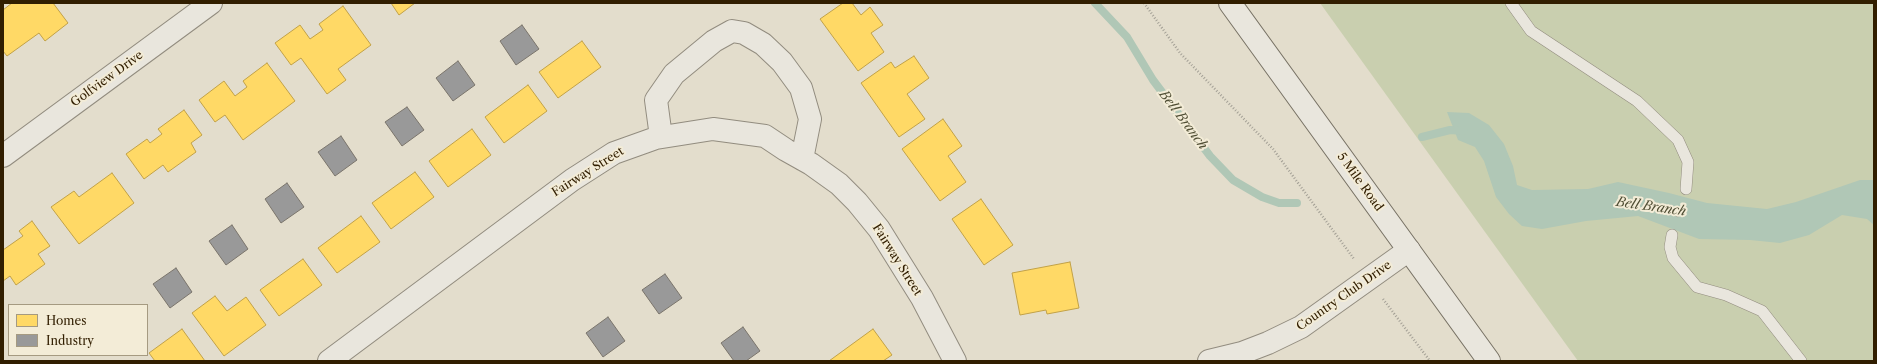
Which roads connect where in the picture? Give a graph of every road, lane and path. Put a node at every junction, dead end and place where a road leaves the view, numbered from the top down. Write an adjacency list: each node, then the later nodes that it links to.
1 (211, 3): 6 (street, Golfview Drive)
2 (1144, 3): 11 (path)
3 (1230, 3): 10 (street, 5 Mile Road)
4 (1511, 3): 8 (lane)
5 (661, 137): 7 (street, Fairway Street); 7 (street); 13 (street, Fairway Street)
6 (3, 156)
7 (802, 159): 14 (street, Fairway Street)
8 (1686, 189): 9 (path)
9 (1672, 235): 18 (lane)
10 (1409, 250): 15 (street, Country Club Drive); 17 (street, 5 Mile Road)
11 (1353, 257)
12 (1384, 300): 16 (path)
13 (329, 361)
14 (955, 361)
15 (1208, 361)
16 (1430, 361)
17 (1489, 361)
18 (1801, 361)

